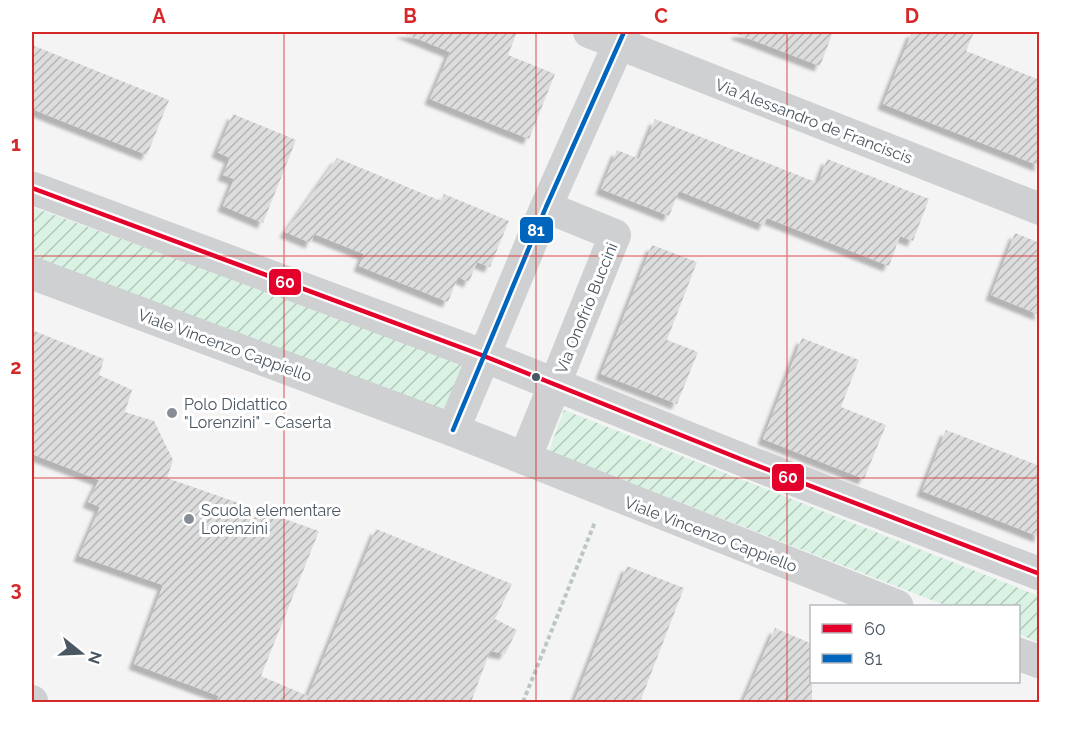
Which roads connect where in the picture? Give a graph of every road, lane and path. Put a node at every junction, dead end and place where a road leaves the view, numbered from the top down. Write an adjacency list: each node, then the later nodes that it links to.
1 (589, 32): 2 (street, Via Alessandro de Franciscis)
2 (622, 38): 4 (street); 5 (street, Via Alessandro de Franciscis)
3 (32, 188): 7 (street)
4 (546, 207): 7 (street); 8 (street, Via Onofrio Buccini)
5 (1040, 209)
6 (32, 273): 9 (street, Viale Vincenzo Cappiello)
7 (484, 356): 8 (street); 9 (street)
8 (555, 384): 10 (street); 12 (street)
9 (453, 430): 10 (street, Viale Vincenzo Cappiello)
10 (525, 458): 11 (street, Viale Vincenzo Cappiello)
11 (607, 493): 13 (street, Viale Vincenzo Cappiello); 16 (path)
12 (1040, 574)
13 (894, 605)
14 (1020, 655): 15 (street)
15 (1040, 662)
16 (523, 702)

